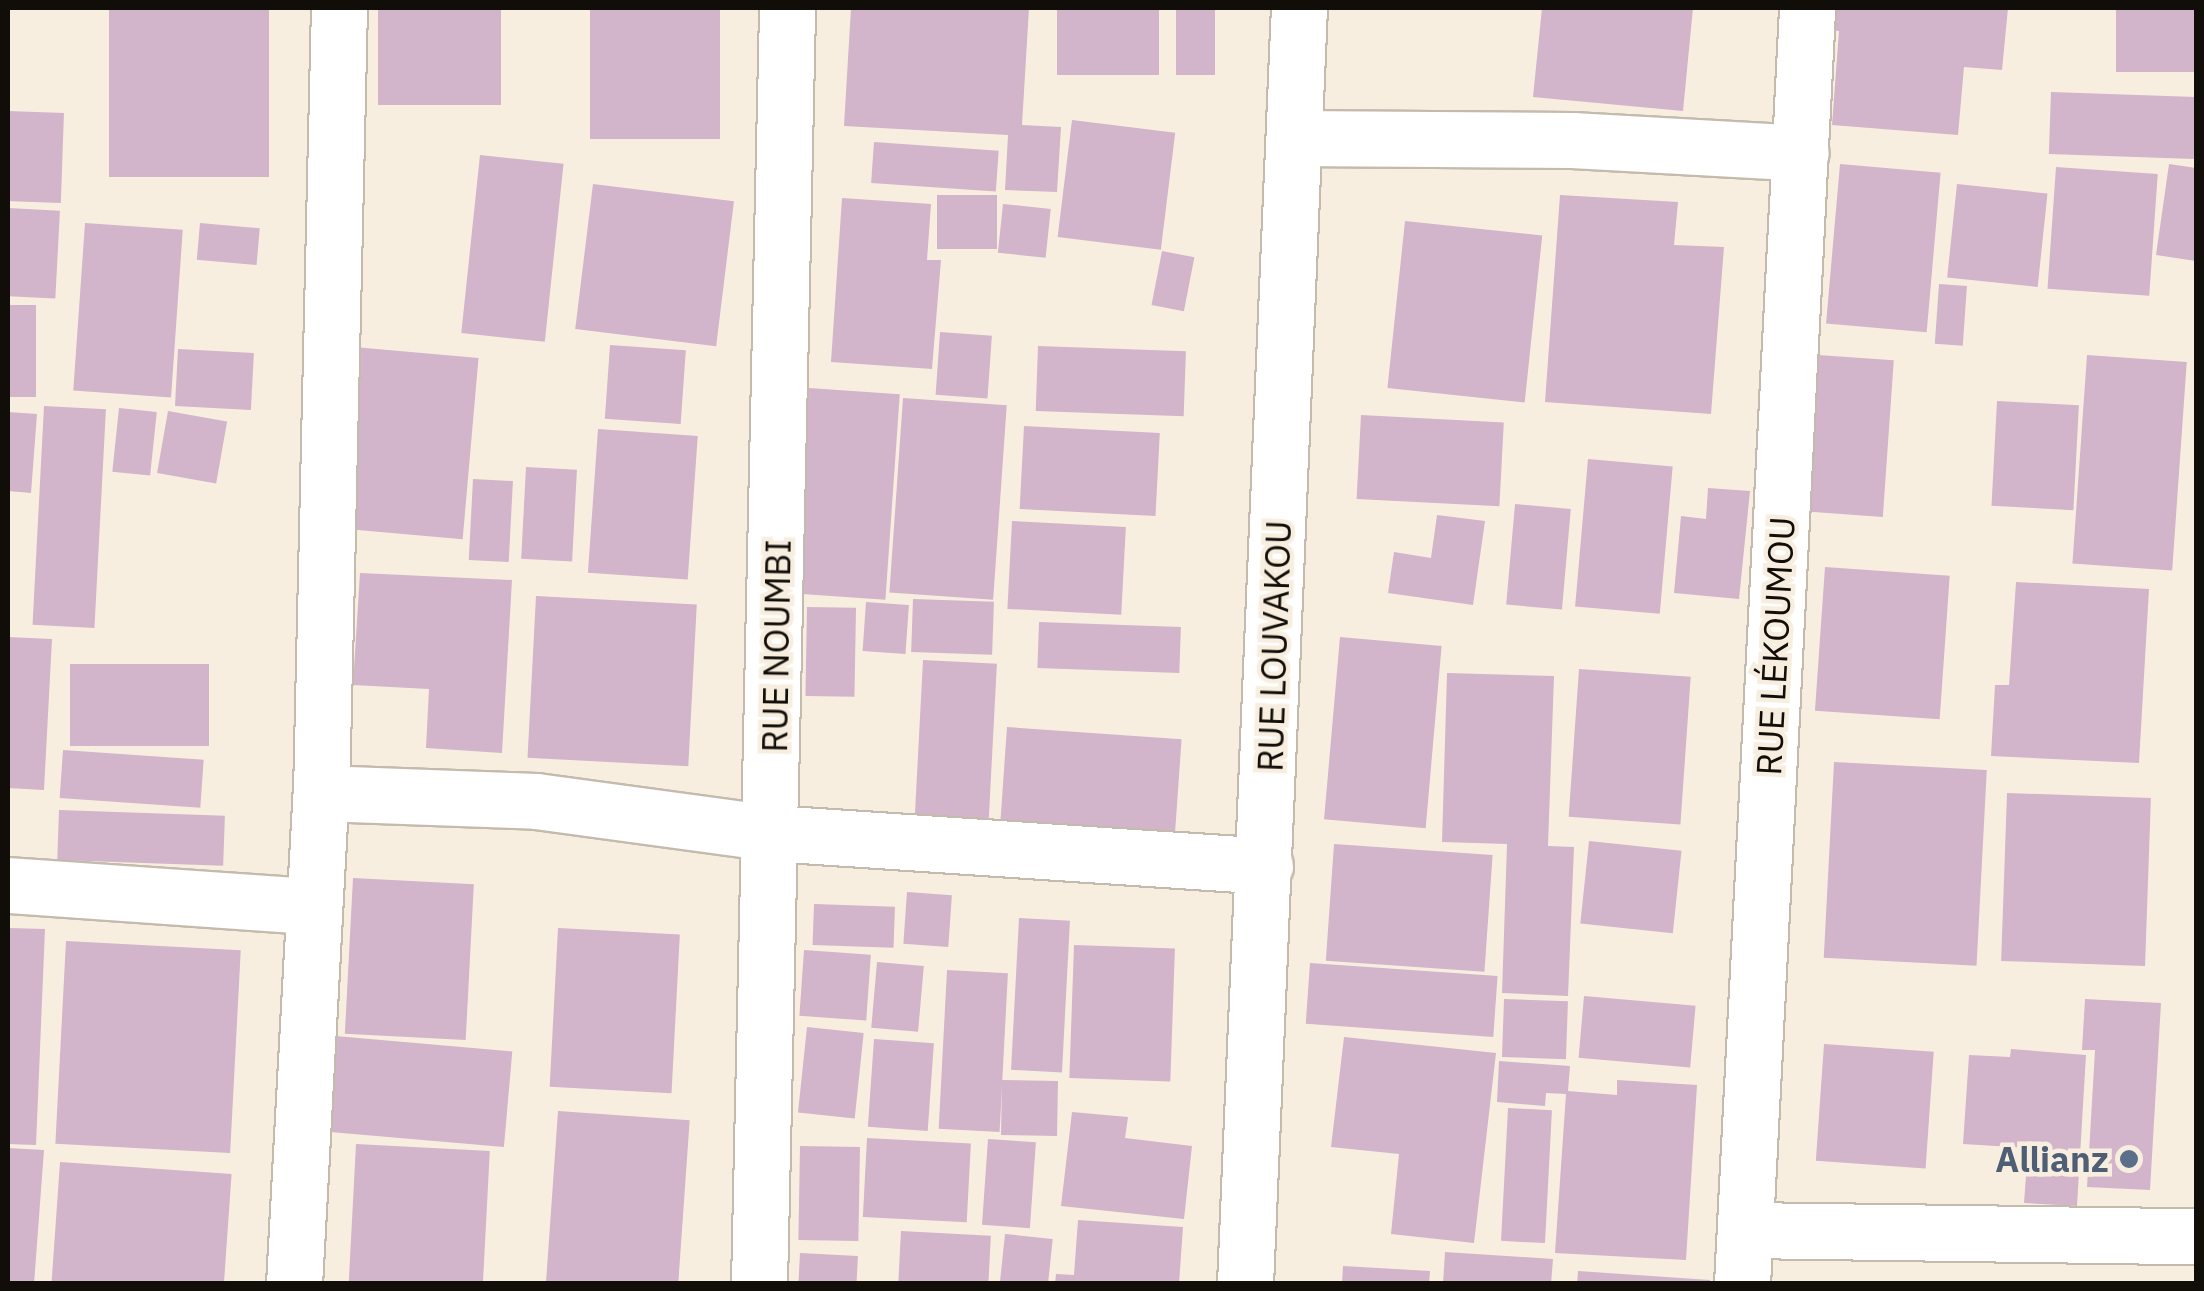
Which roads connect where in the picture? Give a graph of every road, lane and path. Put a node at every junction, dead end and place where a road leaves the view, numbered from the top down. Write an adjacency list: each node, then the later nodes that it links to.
1 (339, 8): 7 (street)
2 (788, 8): 8 (street, RUE NOUMBI)
3 (1299, 8): 5 (street, RUE LOUVAKOU)
4 (1807, 8): 6 (street, RUE LÉKOUMOU)
5 (1295, 138): 6 (street); 9 (street, RUE LOUVAKOU)
6 (1801, 153): 12 (street, RUE LÉKOUMOU)
7 (321, 792): 8 (street); 11 (street)
8 (772, 834): 9 (street); 15 (street, RUE NOUMBI)
9 (1265, 866): 16 (street, RUE LOUVAKOU)
10 (8, 885): 11 (street)
11 (310, 906): 14 (street)
12 (1744, 1230): 13 (street); 17 (street, RUE LÉKOUMOU)
13 (2196, 1236)
14 (294, 1284)
15 (760, 1284)
16 (1245, 1284)
17 (1742, 1284)

